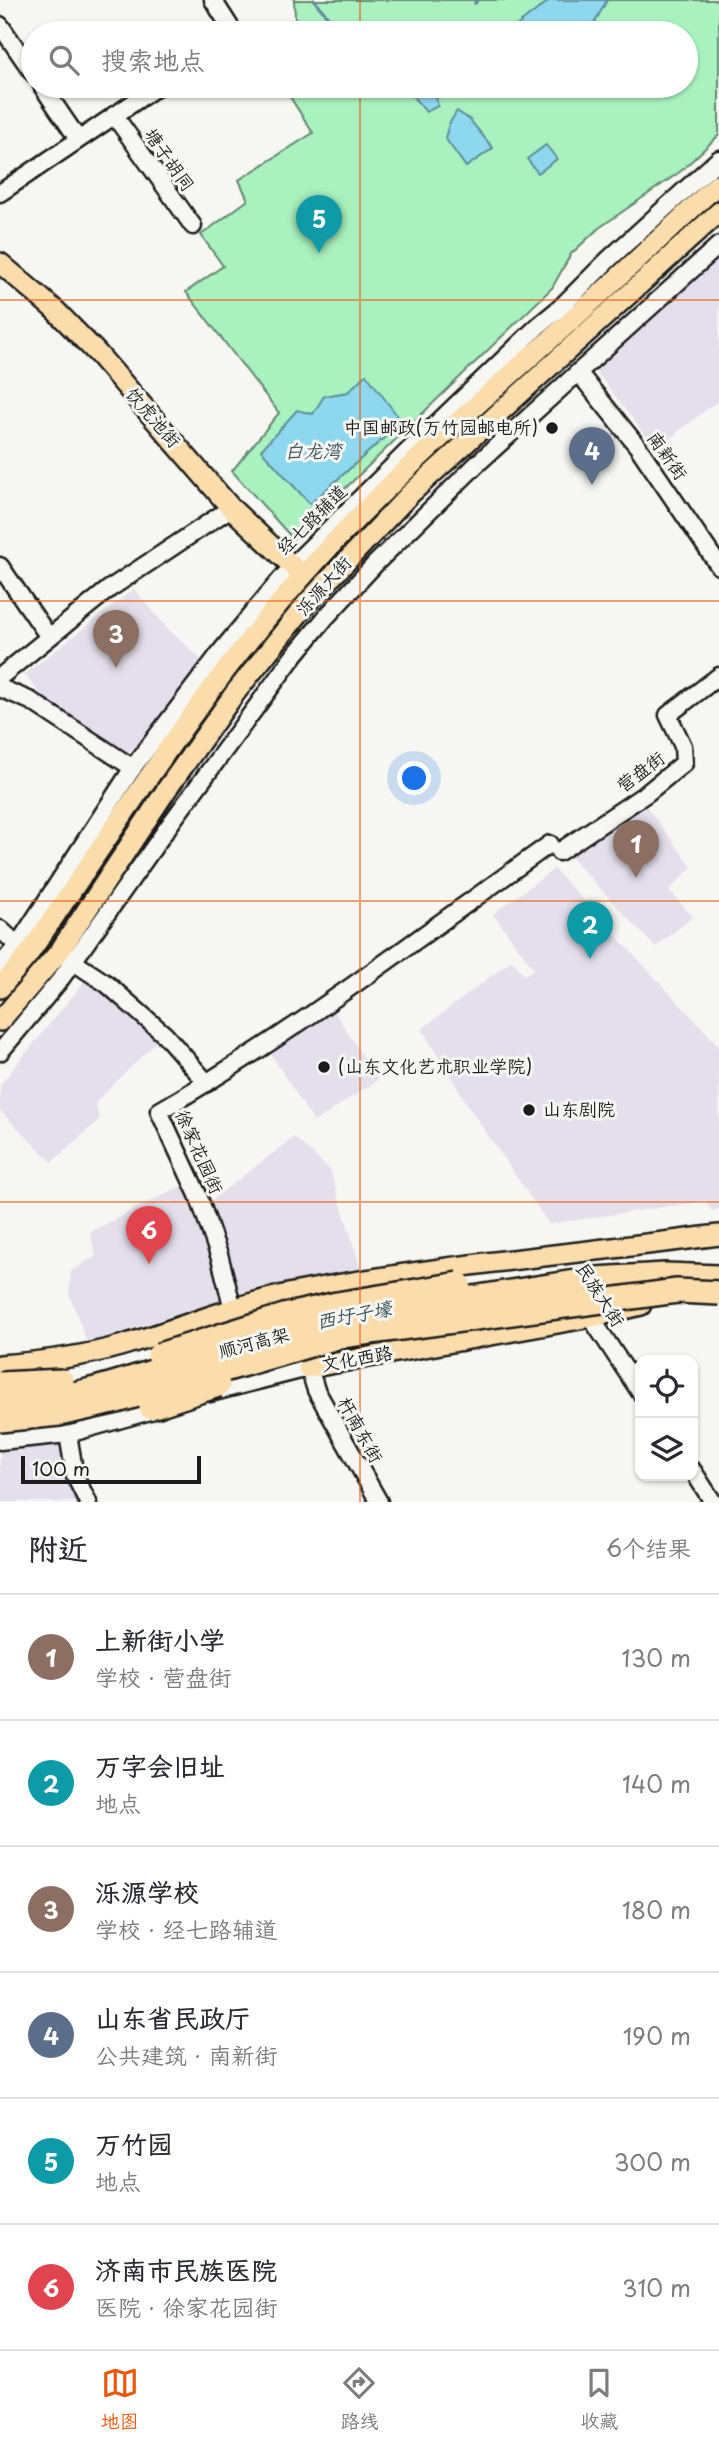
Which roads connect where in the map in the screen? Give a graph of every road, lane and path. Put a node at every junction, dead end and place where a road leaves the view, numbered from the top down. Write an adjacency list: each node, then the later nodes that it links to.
1 (213, 0): 2 (street)
2 (226, 21)
3 (0, 25): 4 (street)
4 (21, 56)
5 (50, 98): 8 (street)
6 (140, 98): 7 (street)
7 (114, 115): 8 (street); 13 (street, 塘子胡同)
8 (78, 139): 11 (street)
9 (719, 159): 20 (street, 经七路辅道)
10 (719, 183): 20 (main road, 泺源大街)
11 (0, 193)
12 (719, 212): 29 (main road, 泺源大街)
13 (193, 226)
14 (719, 245): 16 (street)
15 (0, 263): 17 (main road, 饮虎池街)
16 (578, 372): 19 (street, 南新街); 29 (street)
17 (231, 508): 20 (main road, 饮虎池街); 21 (street)
18 (0, 566): 21 (street)
19 (719, 566)
20 (298, 571): 25 (street, 经七路辅道); 28 (main road, 泺源大街)
21 (49, 637): 23 (street)
22 (719, 676): 26 (street, 营盘街)
23 (0, 677)
24 (0, 688): 25 (street)
25 (133, 768): 28 (street, 经七路辅道)
26 (555, 848): 34 (street, 徐家花园街)
27 (0, 929): 28 (street)
28 (23, 951): 30 (street, 经七路辅道); 31 (main road, 泺源大街)
29 (66, 956): 32 (main road, 泺源大街); 33 (street); 34 (street)
30 (0, 966)
31 (0, 988)
32 (0, 1021)
33 (0, 1052)
34 (207, 1083): 42 (street, 徐家花园街)
35 (719, 1236): 36 (main road)
36 (550, 1255): 40 (main road); 44 (street, 民族大街)
37 (719, 1277): 38 (highway, 顺河高架)
38 (594, 1279): 47 (highway, bridge); 49 (highway, 顺河高架, bridge)
39 (719, 1293): 43 (highway, 顺河高架, bridge)
40 (290, 1294): 42 (main road); 46 (street, 杆南东街)
41 (719, 1302): 44 (main road, 文化西路)
42 (233, 1309): 45 (main road)
43 (502, 1314): 50 (highway, 顺河高架, bridge); 51 (highway, bridge)
44 (591, 1317): 46 (main road, 文化西路); 48 (street, 民族大街)
45 (0, 1365)
46 (308, 1368): 52 (street, 文化西路); 56 (street, 杆南东街)
47 (0, 1384)
48 (635, 1384)
49 (0, 1402)
50 (0, 1420)
51 (0, 1433)
52 (68, 1434): 53 (street, 文化西路); 55 (street)
53 (0, 1441)
54 (698, 1479): 57 (street)
55 (88, 1502)
56 (379, 1502)
57 (713, 1502)

